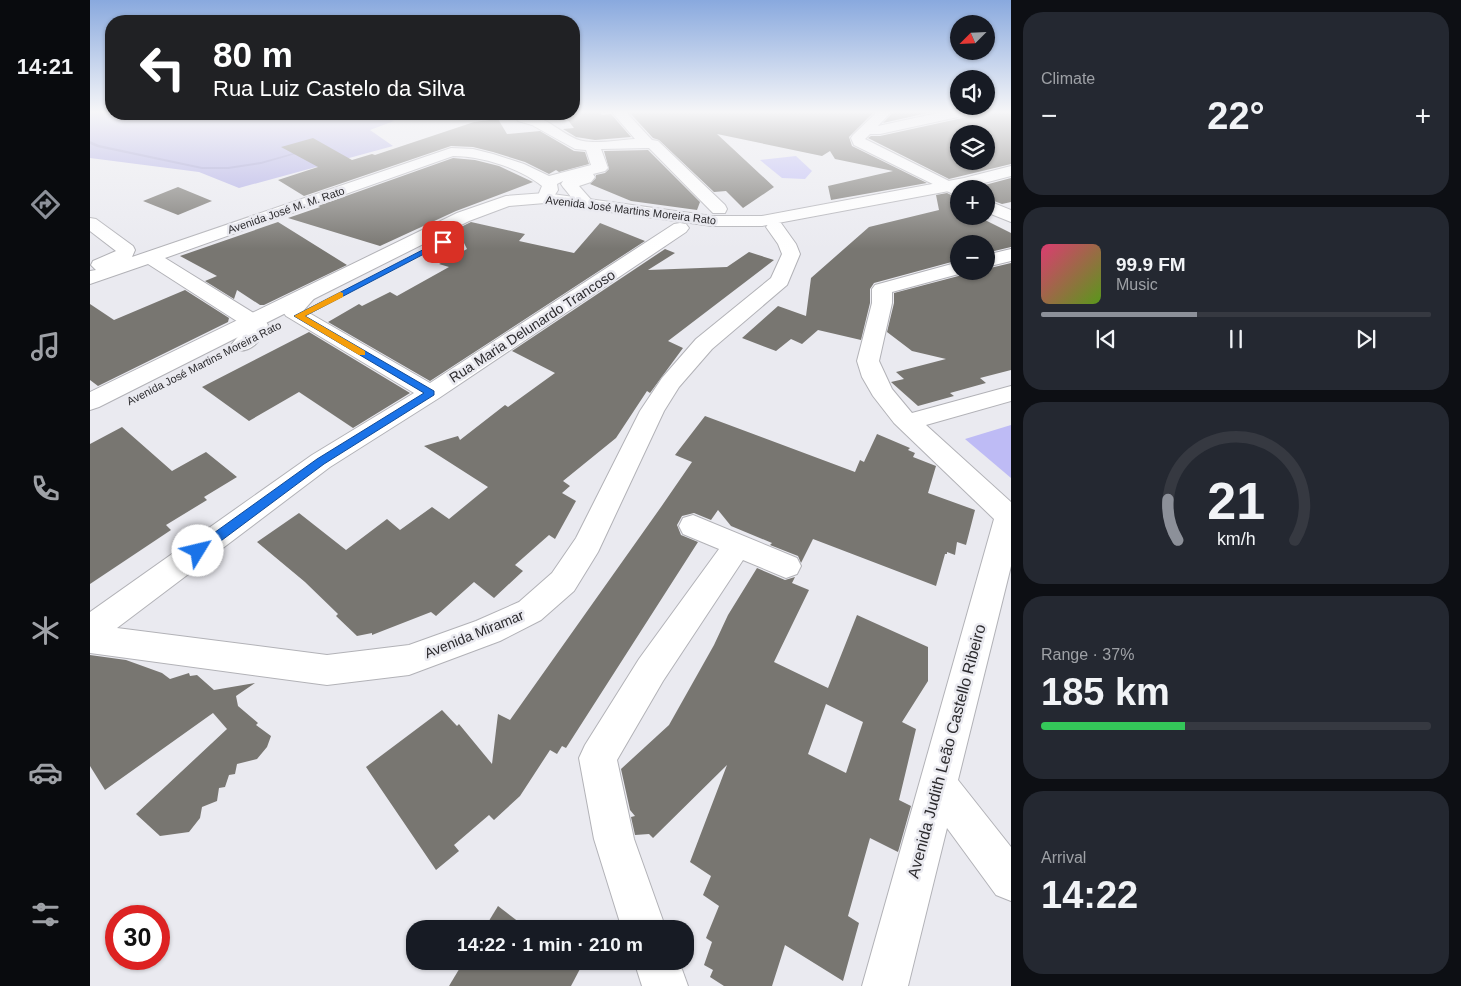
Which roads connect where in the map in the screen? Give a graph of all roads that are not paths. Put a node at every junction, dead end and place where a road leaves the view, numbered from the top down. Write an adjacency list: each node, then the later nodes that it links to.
1 (437, 157): 21 (street, Avenida José M. M. Rato)
2 (487, 157): 12 (street, Avenida José M. M. Rato)
3 (596, 157): 7 (street)
4 (668, 157): 14 (street)
5 (891, 157): 9 (street)
6 (1011, 171): 8 (street)
7 (580, 173): 12 (street); 13 (street)
8 (980, 180)
9 (950, 185)
10 (950, 188): 13 (street, Avenida José Martins Moreira Rato)
11 (950, 188): 18 (street, Avenida José Martins Moreira Rato)
12 (547, 190): 13 (street, Avenida José Martins Moreira Rato); 25 (street, Avenida José Martins Moreira Rato)
13 (586, 204)
14 (719, 209)
15 (995, 210): 16 (street)
16 (1011, 217)
17 (90, 223): 24 (street)
18 (775, 227): 19 (street, Avenida José Martins Moreira Rato); 39 (street, Avenida Miramar)
19 (680, 228): 26 (street, Avenida José Martins Moreira Rato); 29 (street, Rua Maria Delunardo Trancoso)
20 (1011, 255): 22 (street)
21 (150, 257): 24 (street, Avenida José M. M. Rato); 27 (street)
22 (995, 259)
23 (950, 270): 33 (street)
24 (92, 272)
25 (308, 294): 26 (street); 27 (street, Avenida José Martins Moreira Rato)
26 (299, 316): 28 (street, Avenida José Martins Moreira Rato); 29 (street)
27 (250, 321): 28 (street); 31 (street, Avenida José Martins Moreira Rato)
28 (242, 345): 32 (street, Avenida José Martins Moreira Rato)
29 (431, 393): 38 (street, Rua Maria Delunardo Trancoso)
30 (1011, 393): 33 (street)
31 (90, 402)
32 (90, 421)
33 (908, 422): 34 (street)
34 (1010, 517): 40 (street, Avenida Judith Leão Castello Ribeiro)
35 (693, 526): 36 (street)
36 (738, 545): 37 (street); 42 (street)
37 (786, 566)
38 (90, 630)
39 (90, 639)
40 (937, 784): 41 (street); 45 (street, Avenida Judith Leão Castello Ribeiro)
41 (1011, 880)
42 (641, 920)
43 (659, 970): 44 (street)
44 (665, 986)
45 (885, 986)

